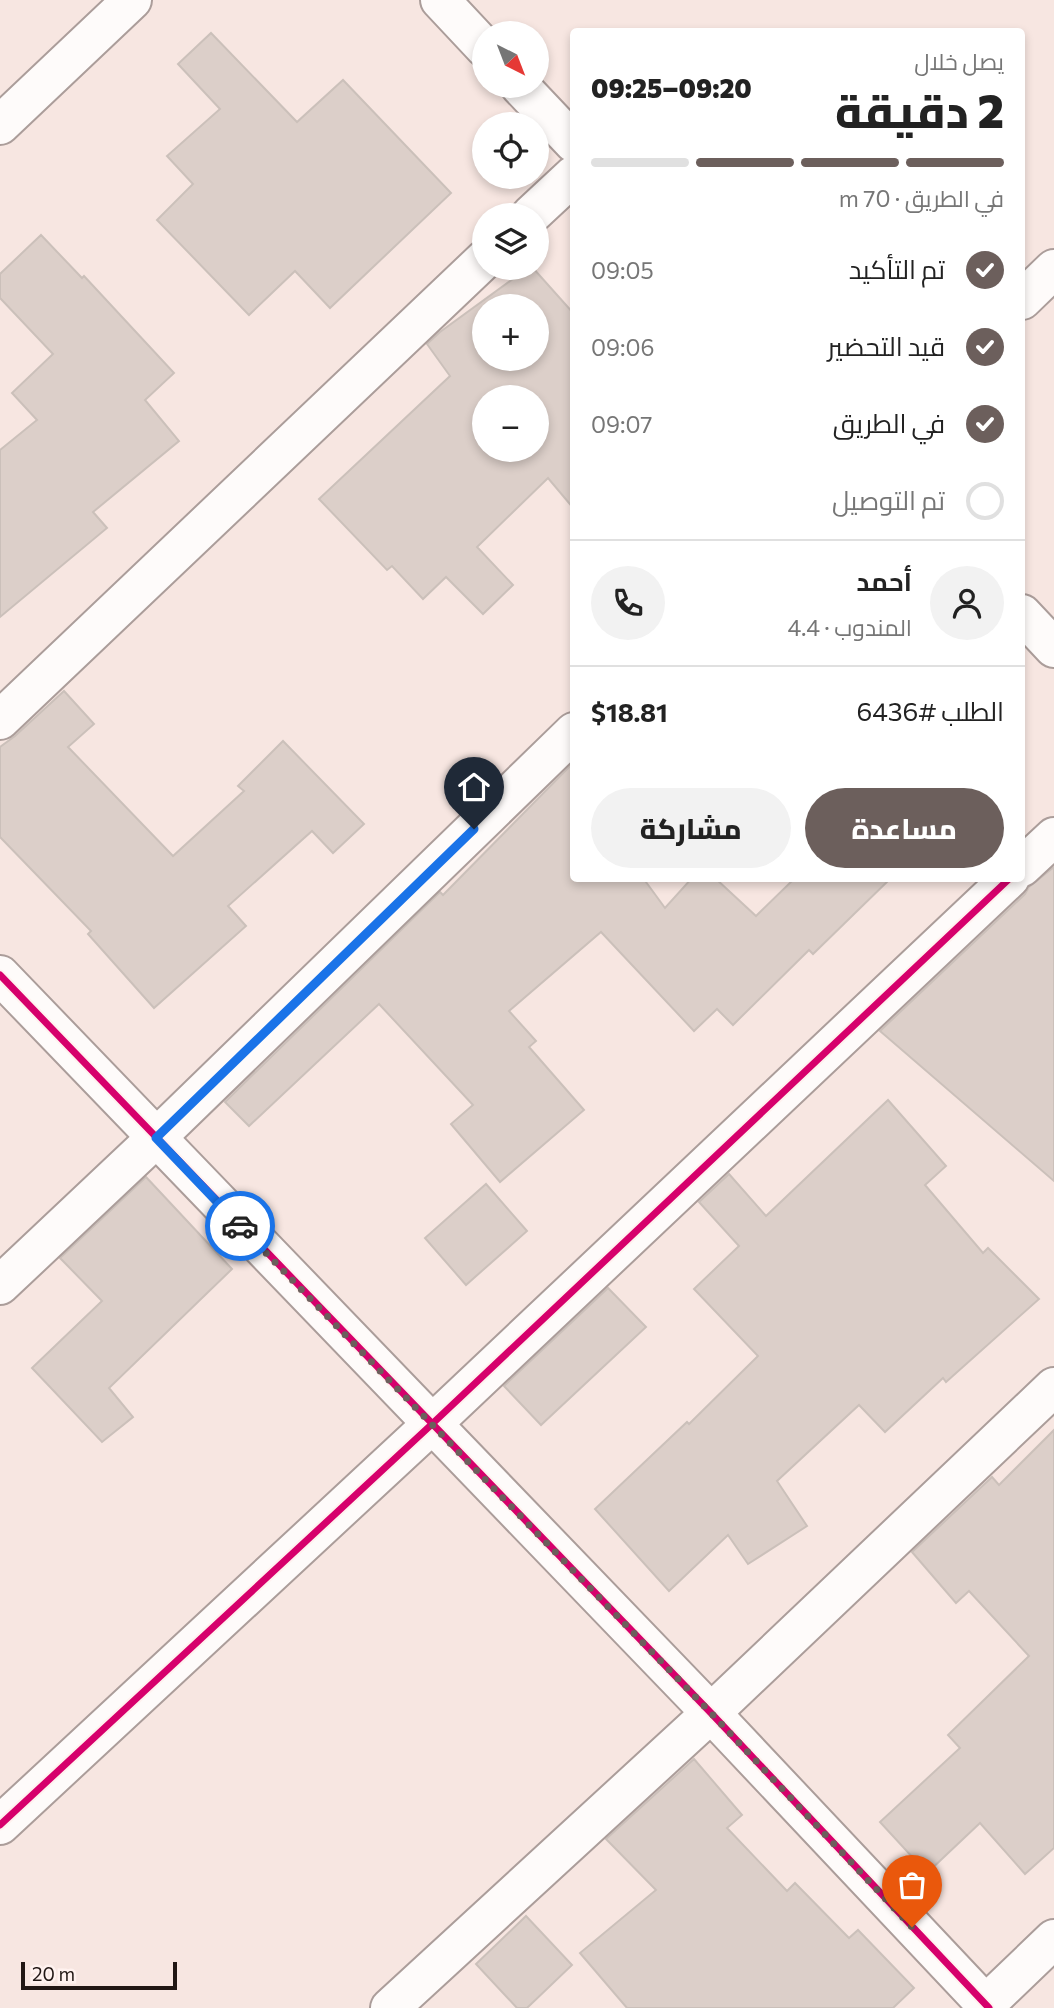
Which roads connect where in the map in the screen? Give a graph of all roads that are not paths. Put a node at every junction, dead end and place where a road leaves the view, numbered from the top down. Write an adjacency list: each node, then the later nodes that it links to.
1 (132, 0): 5 (street)
2 (440, 0): 3 (street)
3 (472, 34)
4 (531, 98): 6 (street)
5 (0, 125)
6 (570, 139)
7 (570, 179): 8 (street)
8 (544, 203)
9 (1054, 270): 11 (street)
10 (472, 272): 14 (street)
11 (1025, 297)
12 (1025, 617): 13 (street)
13 (1054, 648)
14 (4, 708)
15 (570, 736): 20 (street)
16 (1054, 837): 17 (street)
17 (1025, 864)
18 (1006, 882): 23 (street)
19 (0, 975): 20 (street)
20 (156, 1138): 21 (street); 23 (street)
21 (0, 1284)
22 (1054, 1387): 24 (street)
23 (431, 1425): 24 (street); 25 (street)
24 (711, 1713): 27 (street); 28 (street)
25 (0, 1825)
26 (1054, 1939): 27 (street)
27 (985, 2007)
28 (390, 2008)

